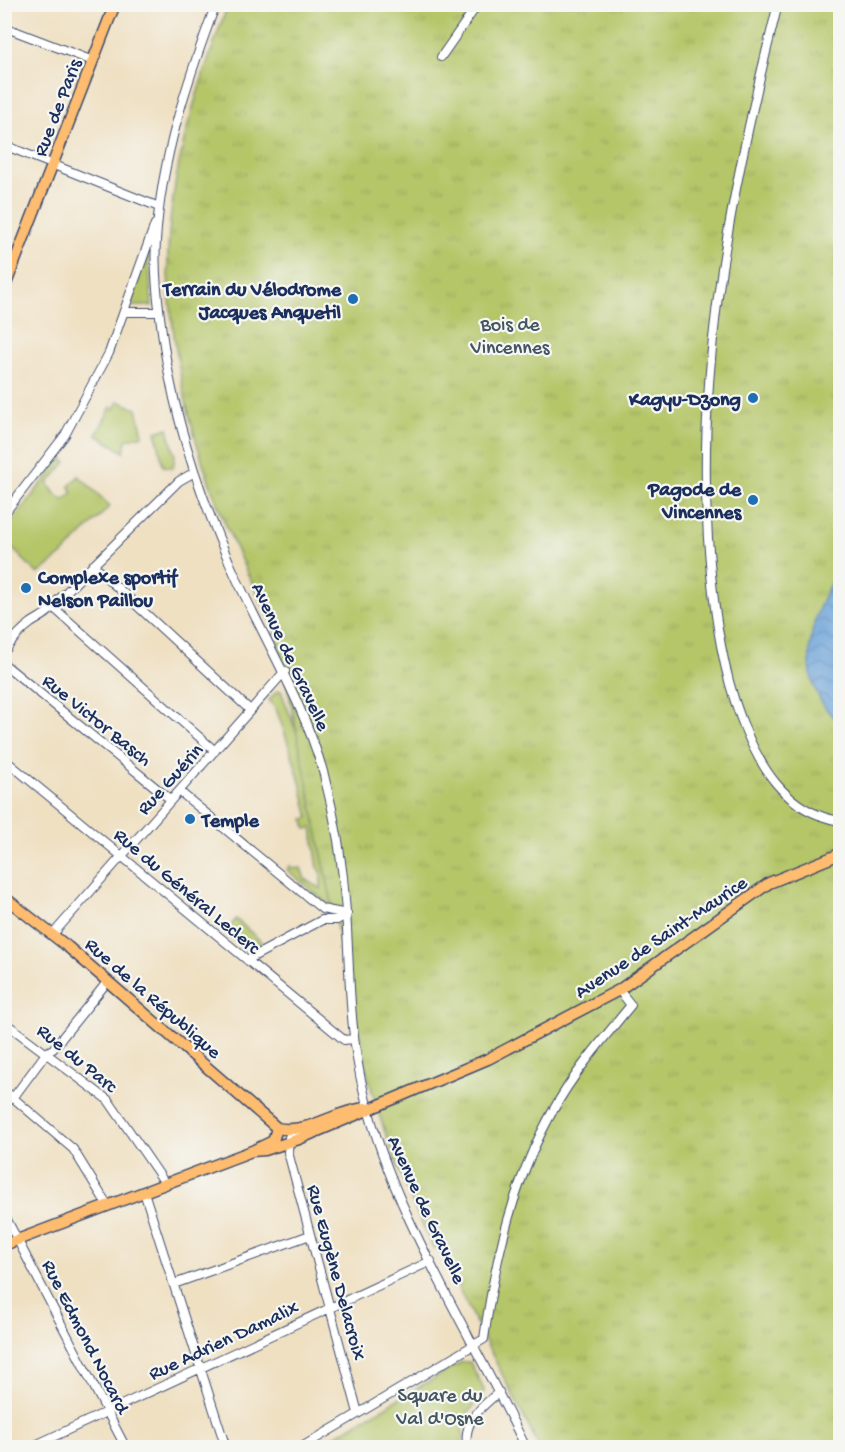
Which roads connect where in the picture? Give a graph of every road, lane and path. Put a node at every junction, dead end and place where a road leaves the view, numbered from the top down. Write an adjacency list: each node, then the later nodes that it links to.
1 (115, 4): 8 (main road, Rue de Paris)
2 (216, 4): 11 (street)
3 (486, 4): 5 (street)
4 (778, 4): 28 (street)
5 (476, 7): 7 (street)
6 (4, 27): 8 (street)
7 (441, 57)
8 (93, 61): 10 (main road, Rue de Paris)
9 (4, 145): 10 (street)
10 (53, 163): 11 (street); 13 (main road, Rue de Paris)
11 (159, 207): 12 (street)
12 (152, 242): 14 (street); 15 (street, Avenue de Gravelle)
13 (4, 289)
14 (125, 312): 15 (street); 17 (street)
15 (159, 312): 16 (street, Avenue de Gravelle)
16 (193, 473): 18 (street); 22 (street, Avenue de Gravelle)
17 (4, 514)
18 (93, 566): 19 (street); 23 (street)
19 (54, 608): 20 (street); 24 (street)
20 (4, 652)
21 (4, 664): 27 (street, Rue Victor Basch)
22 (285, 671): 23 (street, Rue Guérin); 32 (street, Avenue de Gravelle)
23 (250, 710): 24 (street, Rue Guérin)
24 (215, 751): 26 (street, Rue Guérin)
25 (4, 759): 30 (street, Rue du Général Leclerc)
26 (179, 791): 27 (street, Rue Guérin); 33 (street)
27 (171, 800): 30 (street, Rue Guérin)
28 (840, 821)
29 (840, 854): 37 (main road, Avenue de Saint-Maurice)
30 (122, 856): 34 (street, Rue Guérin); 35 (street, Rue du Général Leclerc)
31 (4, 897): 34 (main road, Rue de la République)
32 (346, 914): 33 (street); 39 (street, Avenue de Gravelle)
33 (325, 915): 35 (street)
34 (53, 934): 36 (main road, Rue de la République)
35 (247, 960): 39 (street, Rue du Général Leclerc)
36 (108, 981): 40 (street); 44 (main road, Rue de la République)
37 (619, 990): 43 (main road, Avenue de Saint-Maurice); 58 (street)
38 (4, 1022): 40 (street, Rue du Parc)
39 (353, 1039): 43 (street, Avenue de Gravelle)
40 (47, 1052): 42 (street); 48 (street, Rue du Parc)
41 (4, 1090): 42 (street)
42 (9, 1100): 50 (street)
43 (368, 1108): 45 (main road); 46 (main road); 55 (street, Avenue de Gravelle)
44 (277, 1128): 45 (main road); 47 (main road)
45 (299, 1130): 46 (street)
46 (285, 1142): 47 (main road); 52 (street, Rue Eugène Delacroix)
47 (252, 1151): 48 (main road)
48 (165, 1183): 49 (main road)
49 (144, 1192): 50 (main road); 56 (street)
50 (108, 1206): 53 (main road)
51 (4, 1214): 53 (street, Rue Edmond Nocard)
52 (310, 1235): 56 (street); 57 (street, Rue Eugène Delacroix)
53 (19, 1240): 54 (main road); 61 (street, Rue Edmond Nocard)
54 (4, 1245)
55 (431, 1261): 57 (street, Rue Adrien Damalix); 58 (street, Avenue de Gravelle)
56 (174, 1284): 59 (street)
57 (330, 1308): 59 (street, Rue Adrien Damalix); 62 (street, Rue Eugène Delacroix)
58 (475, 1345): 60 (street, Avenue de Gravelle); 62 (street)
59 (201, 1368): 61 (street, Rue Adrien Damalix); 65 (street)
60 (499, 1392): 67 (street); 68 (street, Avenue de Gravelle)
61 (107, 1411): 63 (street, Rue Adrien Damalix); 64 (street, Rue Edmond Nocard)
62 (358, 1413): 66 (street)
63 (29, 1448)
64 (126, 1448)
65 (226, 1448)
66 (300, 1448)
67 (468, 1448)
68 (526, 1448)

